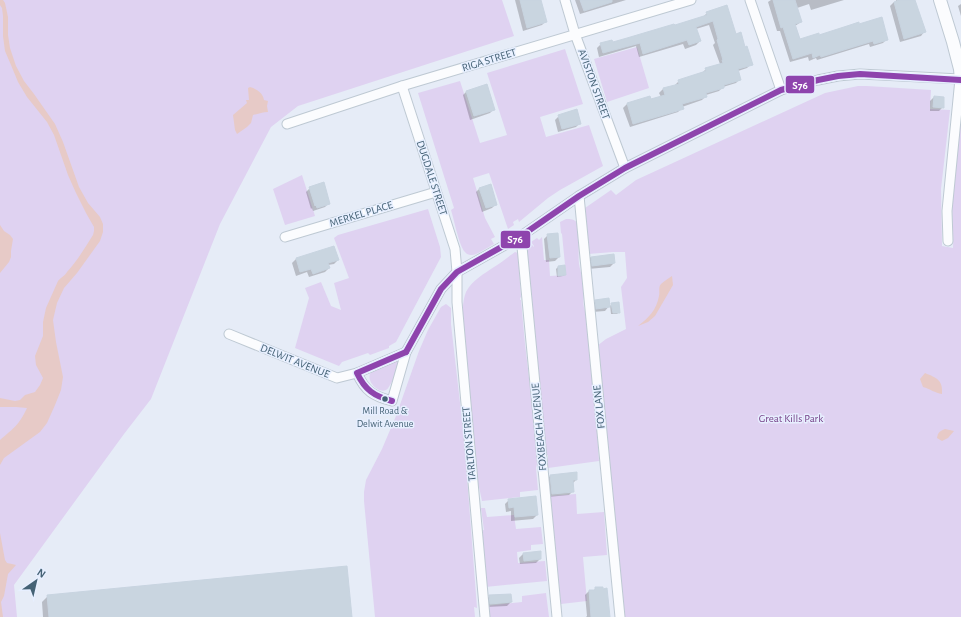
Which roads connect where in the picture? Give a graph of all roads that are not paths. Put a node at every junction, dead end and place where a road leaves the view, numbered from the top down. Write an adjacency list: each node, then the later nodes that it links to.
1 (565, 0): 5 (street, AVISTON STREET)
2 (691, 0): 5 (street, RIGA STREET)
3 (750, 0): 9 (street)
4 (940, 0): 6 (street)
5 (575, 34): 8 (street, RIGA STREET); 11 (street, AVISTON STREET)
6 (957, 40): 7 (street)
7 (961, 79): 9 (street); 16 (street)
8 (402, 86): 10 (street, RIGA STREET); 12 (street, DUGDALE STREET)
9 (781, 90): 11 (street)
10 (288, 124)
11 (625, 168): 13 (street)
12 (436, 192): 15 (street, MERKEL PLACE); 17 (street, DUGDALE STREET)
13 (579, 196): 14 (street); 23 (street, FOX LANE)
14 (521, 236): 17 (street); 22 (street, FOXBEACH AVENUE)
15 (285, 237)
16 (948, 241)
17 (457, 272): 19 (street); 21 (street, TARLTON STREET)
18 (229, 334): 20 (street, DELWIT AVENUE)
19 (406, 352): 20 (street, DELWIT AVENUE); 20 (street)
20 (357, 373)
21 (484, 617)
22 (557, 617)
23 (620, 617)

